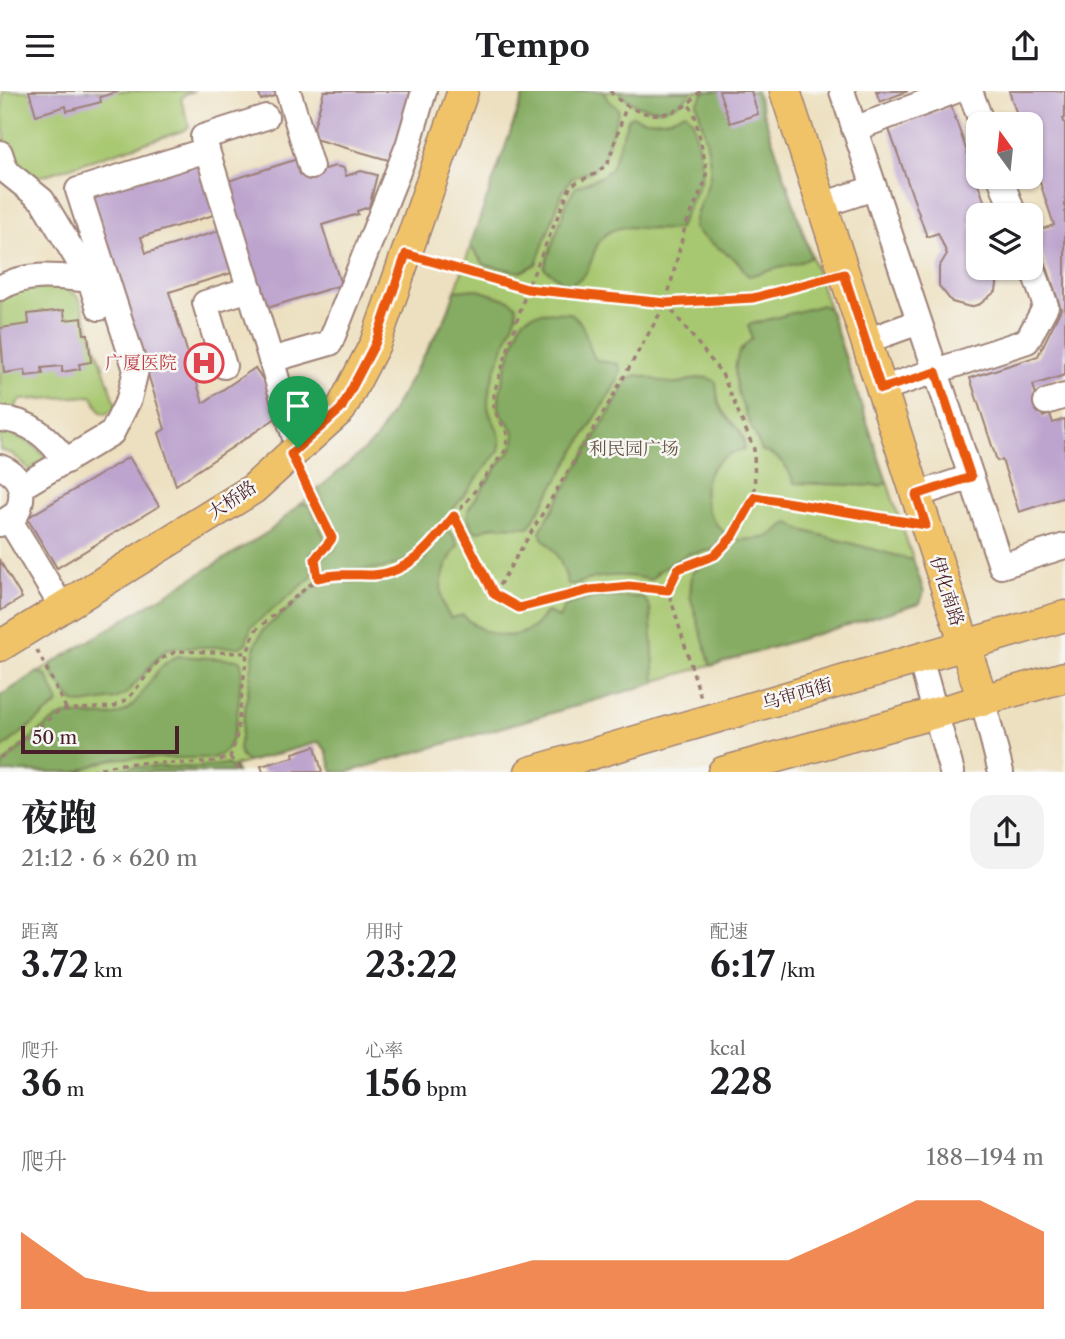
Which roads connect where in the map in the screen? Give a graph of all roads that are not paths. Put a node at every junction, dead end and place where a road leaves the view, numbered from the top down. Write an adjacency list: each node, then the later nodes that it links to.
1 (288, 91): 13 (street)
2 (424, 91): 22 (street)
3 (463, 91): 28 (main road, 大桥路)
4 (785, 91): 15 (main road, 伊化南路)
5 (842, 91): 10 (street)
6 (956, 91): 10 (street)
7 (970, 91): 8 (street)
8 (978, 112)
9 (266, 117): 11 (street)
10 (854, 129): 14 (street)
11 (207, 150): 19 (street); 26 (street)
12 (2, 165): 16 (street)
13 (311, 167)
14 (874, 188): 15 (street); 20 (street)
15 (822, 205): 21 (main road, 伊化南路)
16 (90, 280): 18 (street); 26 (street)
17 (1037, 280): 24 (street)
18 (0, 288)
19 (250, 289): 22 (street); 23 (street)
20 (919, 322): 21 (street); 24 (street)
21 (866, 341): 25 (main road, 伊化南路)
22 (271, 360): 28 (street)
23 (224, 366)
24 (936, 372): 25 (street); 31 (street)
25 (881, 389): 33 (main road, 伊化南路)
26 (129, 399): 29 (street)
27 (0, 419): 29 (street)
28 (295, 451): 36 (main road, 大桥路)
29 (66, 461): 32 (street)
30 (0, 467): 32 (street)
31 (971, 477): 33 (street); 35 (street)
32 (21, 487): 34 (street)
33 (916, 495): 39 (main road, 伊化南路)
34 (5, 521): 36 (street)
35 (1065, 546)
36 (62, 607): 38 (main road, 大桥路)
37 (1065, 616): 39 (main road, 乌审西街)
38 (0, 646)
39 (965, 646): 40 (main road, 乌审西街); 42 (main road, 伊化南路)
40 (920, 658): 43 (street); 44 (main road, 乌审西街)
41 (1065, 677): 42 (main road)
42 (983, 701): 43 (main road); 47 (street, 伊化南路)
43 (937, 714): 45 (main road); 46 (street)
44 (530, 772)
45 (723, 772)
46 (952, 772)
47 (1001, 772)

